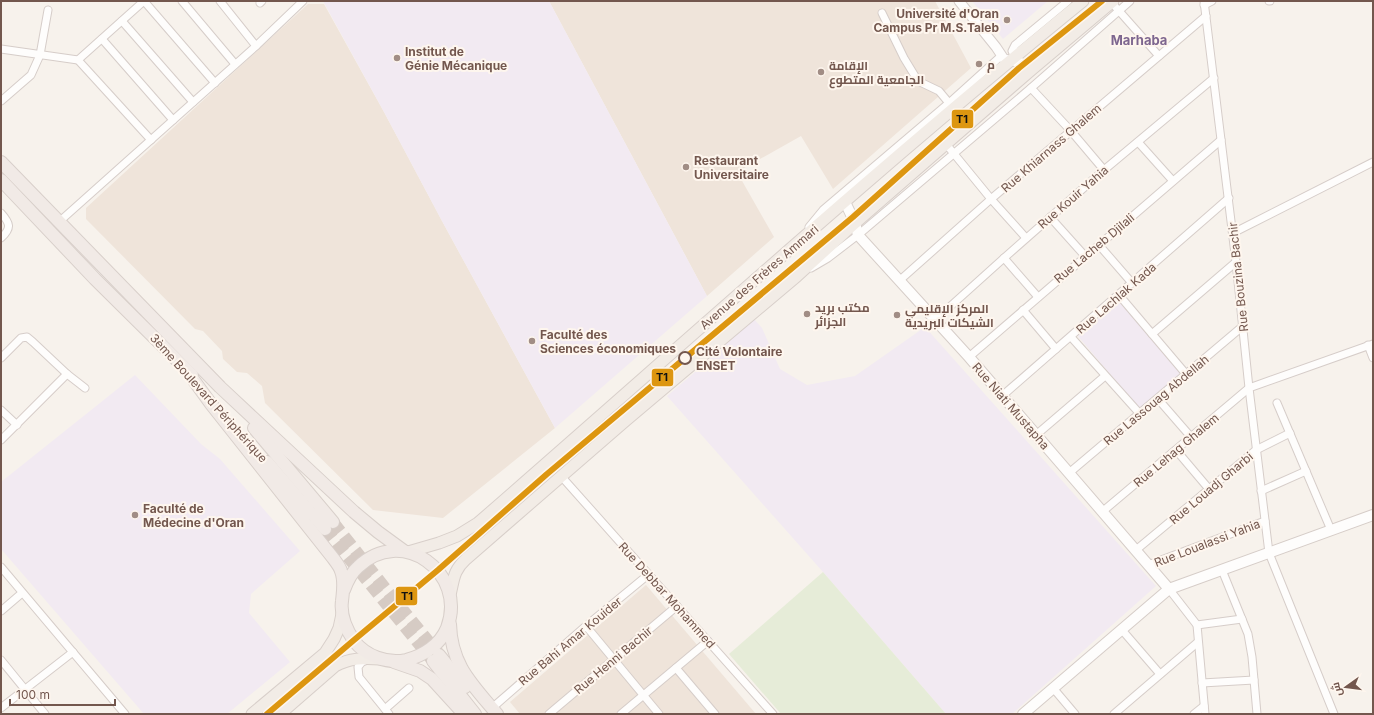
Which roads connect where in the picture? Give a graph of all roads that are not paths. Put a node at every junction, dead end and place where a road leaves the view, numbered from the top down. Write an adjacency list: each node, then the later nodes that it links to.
1 (144, 1): 16 (street); 28 (street)
2 (182, 1): 25 (street)
3 (220, 1): 18 (street)
4 (303, 1): 18 (street)
5 (959, 1): 19 (street)
6 (1068, 1): 23 (street)
7 (1083, 1): 23 (main road, Avenue des Frères Ammari)
8 (1130, 1): 13 (street)
9 (1212, 1): 11 (street)
10 (1113, 2): 13 (street); 26 (main road, Avenue des Frères Ammari)
11 (1204, 3): 15 (street, Rue Bouzina Bachir)
12 (48, 10): 21 (street)
13 (1119, 11): 22 (street); 29 (street)
14 (882, 13): 32 (street)
15 (1206, 16): 22 (street, Rue Khiarnass Ghalem); 27 (street, Rue Bouzina Bachir)
16 (122, 21): 17 (street); 31 (street)
17 (102, 39): 24 (street); 33 (street)
18 (256, 46): 25 (street)
19 (996, 47): 23 (street); 23 (street)
20 (1, 49): 21 (street)
21 (40, 55): 24 (street); 30 (street)
22 (1159, 56): 34 (street, Rue Khiarnass Ghalem)
23 (1009, 58): 26 (street); 32 (street); 50 (main road, Avenue des Frères Ammari)
24 (78, 60): 35 (street)
25 (235, 64): 28 (street)
26 (1036, 66): 38 (main road, Avenue des Frères Ammari)
27 (1214, 78): 36 (street, Rue Bouzina Bachir); 37 (street, Rue Kouir Yahia)
28 (215, 83): 31 (street)
29 (1031, 88): 34 (street); 39 (street)
30 (1, 102)
31 (193, 102): 33 (street)
32 (949, 103): 60 (street)
33 (173, 120): 35 (street)
34 (1071, 131): 43 (street); 49 (street, Rue Khiarnass Ghalem)
35 (151, 140): 53 (street)
36 (1220, 140): 45 (street, Rue Lacheb Djilali); 48 (street, Rue Bouzina Bachir)
37 (1138, 142): 43 (street, Rue Kouir Yahia); 45 (street)
38 (946, 144): 39 (street); 54 (main road, Avenue des Frères Ammari)
39 (954, 154): 49 (street); 56 (street)
40 (1, 158): 47 (highway)
41 (1, 162): 47 (highway)
42 (1373, 162): 55 (street)
43 (1104, 170): 52 (street, Rue Kouir Yahia)
44 (1, 180): 57 (highway, 3ème Boulevard Périphérique)
45 (1173, 181): 61 (street, Rue Lacheb Djilali)
46 (1, 191): 57 (highway, 3ème Boulevard Périphérique)
47 (32, 193): 53 (highway)
48 (1229, 198): 55 (street, Rue Bouzina Bachir); 67 (street, Rue Lachlak Kada)
49 (991, 199): 59 (street); 66 (street, Rue Khiarnass Ghalem)
50 (845, 202): 54 (main road, Rue Niati Mustapha); 60 (main road, Avenue des Frères Ammari)
51 (1, 213): 58 (street)
52 (1050, 217): 59 (street, Rue Kouir Yahia); 62 (street)
53 (60, 221): 84 (highway)
54 (855, 223): 56 (main road, Rue Niati Mustapha); 65 (main road, Avenue des Frères Ammari)
55 (1233, 233): 64 (street, Rue Bouzina Bachir)
56 (858, 235): 65 (street); 66 (main road, Rue Niati Mustapha)
57 (56, 236): 80 (highway, 3ème Boulevard Périphérique)
58 (1, 238)
59 (1026, 238): 63 (street, Rue Kouir Yahia)
60 (796, 245): 109 (main road, Avenue des Frères Ammari)
61 (1099, 245): 62 (street, Rue Lacheb Djilali); 67 (street)
62 (1085, 256): 69 (street, Rue Lacheb Djilali)
63 (1004, 258): 69 (street); 71 (street, Rue Kouir Yahia)
64 (1236, 262): 72 (street, Rue Bouzina Bachir); 73 (street)
65 (797, 276): 101 (main road, Avenue des Frères Ammari)
66 (899, 281): 71 (main road, Rue Niati Mustapha)
67 (1132, 283): 68 (street, Rue Lachlak Kada)
68 (1119, 295): 73 (street); 74 (street, Rue Lachlak Kada)
69 (1038, 297): 70 (street, Rue Lacheb Djilali)
70 (1023, 310): 76 (street); 78 (street, Rue Lacheb Djilali)
71 (934, 321): 78 (main road, Rue Niati Mustapha)
72 (1243, 326): 82 (street, Rue Lassouag Abdellah); 86 (street, Rue Bouzina Bachir)
73 (1152, 334): 82 (street)
74 (1071, 337): 76 (street, Rue Lachlak Kada); 83 (street)
75 (1371, 344): 79 (street); 86 (street)
76 (1056, 349): 87 (street, Rue Lachlak Kada)
77 (1, 358): 81 (street)
78 (968, 358): 87 (main road, Rue Niati Mustapha)
79 (1373, 358)
80 (187, 370): 84 (highway, 3ème Boulevard Périphérique); 116 (highway)
81 (67, 374): 85 (street); 92 (street)
82 (1186, 374): 88 (street, Rue Lassouag Abdellah)
83 (1105, 376): 91 (street); 94 (street)
84 (220, 387): 109 (highway)
85 (85, 388)
86 (1249, 388): 95 (street, Rue Lehag Ghalem); 98 (street, Rue Bouzina Bachir)
87 (1002, 396): 94 (main road, Rue Niati Mustapha)
88 (1158, 400): 91 (street, Rue Lassouag Abdellah); 95 (street)
89 (1277, 403): 93 (street)
90 (1, 410): 92 (street)
91 (1140, 414): 100 (street, Rue Lassouag Abdellah)
92 (17, 425): 96 (street)
93 (1290, 433): 98 (street, Rue Louadj Gharbi); 99 (street)
94 (1036, 435): 100 (main road, Rue Niati Mustapha)
95 (1191, 437): 97 (street, Rue Lehag Ghalem)
96 (1, 440)
97 (1176, 450): 102 (street); 104 (street, Rue Lehag Ghalem)
98 (1256, 450): 102 (street, Rue Louadj Gharbi); 103 (street, Rue Bouzina Bachir)
99 (1306, 471): 103 (street); 107 (street)
100 (1069, 473): 104 (main road, Rue Niati Mustapha)
101 (561, 476): 114 (street, Rue Debbar Mohammed); 118 (main road, Avenue des Frères Ammari)
102 (1209, 489): 108 (street, Rue Louadj Gharbi)
103 (1261, 491): 106 (street, Rue Bouzina Bachir)
104 (1102, 512): 108 (main road, Rue Niati Mustapha)
105 (1373, 515): 107 (main road)
106 (1265, 521): 110 (street, Rue Bouzina Bachir); 111 (street, Rue Loualassi Yahia)
107 (1331, 530): 110 (main road)
108 (1136, 550): 111 (main road, Rue Niati Mustapha)
109 (407, 552): 116 (highway); 118 (highway)
110 (1269, 553): 113 (main road); 162 (street, Rue Bouzina Bachir)
111 (1148, 565): 115 (main road, Rue Niati Mustapha)
112 (1, 567): 117 (street)
113 (1222, 570): 115 (main road); 122 (street)
114 (649, 574): 119 (street, Rue Debbar Mohammed); 125 (street, Rue Bahi Amar Kouider)
115 (1169, 589): 124 (street); 126 (main road)
116 (344, 590): 121 (highway)
117 (22, 593): 120 (street); 129 (street)
118 (450, 595): 123 (highway)
119 (677, 606): 127 (street, Rue Debbar Mohammed); 132 (street, Rue Henni Bachir)
120 (1, 611)
121 (342, 614): 130 (highway); 149 (main road)
122 (1242, 619): 124 (street); 135 (street)
123 (450, 620): 130 (highway); 145 (highway)
124 (1197, 625): 128 (street)
125 (586, 626): 132 (street); 145 (street, Rue Bahi Amar Kouider)
126 (1122, 630): 134 (street); 138 (main road)
127 (708, 641): 133 (street); 156 (street, Rue Debbar Mohammed)
128 (1198, 642): 134 (street); 136 (street)
129 (72, 652): 139 (street); 148 (street)
130 (381, 659): 143 (street); 144 (highway); 150 (main road)
131 (1, 660): 139 (street)
132 (614, 660): 140 (street); 152 (street, Rue Henni Bachir)
133 (676, 668): 140 (street); 155 (street)
134 (1160, 674): 146 (street)
135 (1254, 680): 136 (street); 161 (street)
136 (1202, 683): 141 (street)
137 (409, 688): 143 (street)
138 (1053, 688): 157 (main road); 158 (street)
139 (25, 689): 142 (street); 147 (street)
140 (643, 695): 153 (street); 154 (street)
141 (1204, 706): 159 (street); 160 (street)
142 (1, 708)
143 (387, 711)
144 (459, 712)
145 (492, 712): 151 (highway)
146 (1119, 712)
147 (45, 714)
148 (125, 714)
149 (252, 714)
150 (280, 714)
151 (475, 714)
152 (549, 714)
153 (621, 714)
154 (658, 714)
155 (715, 714)
156 (773, 714)
157 (1023, 714)
158 (1075, 714)
159 (1194, 714)
160 (1205, 714)
161 (1257, 714)
162 (1334, 714)

